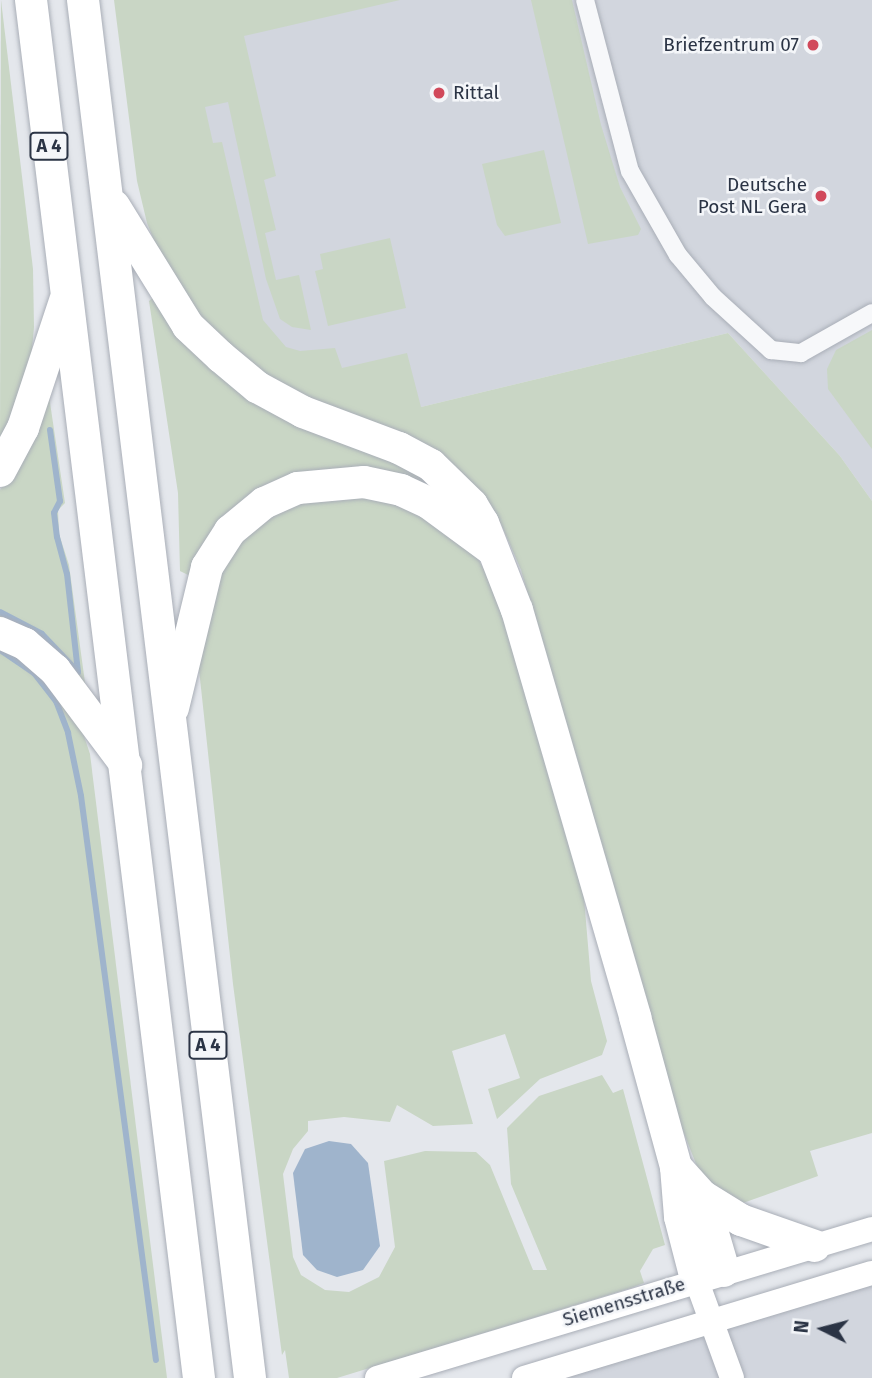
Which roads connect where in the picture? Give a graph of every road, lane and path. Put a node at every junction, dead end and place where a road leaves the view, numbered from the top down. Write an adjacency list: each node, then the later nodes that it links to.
1 (31, 0): 5 (highway, A 4)
2 (83, 0): 4 (highway, A 4)
3 (585, 0): 6 (street)
4 (106, 191): 8 (highway); 10 (highway, A 4)
5 (68, 293): 7 (highway); 11 (highway, A 4)
6 (872, 313)
7 (0, 471)
8 (492, 549): 10 (highway); 12 (highway)
9 (0, 633): 11 (highway)
10 (168, 726): 19 (highway, A 4)
11 (128, 769): 20 (highway, A 4)
12 (676, 1167): 13 (highway); 17 (highway)
13 (702, 1196): 15 (highway); 17 (highway)
14 (872, 1229): 15 (main road, Siemensstraße)
15 (815, 1246): 17 (main road, Siemensstraße)
16 (872, 1273): 18 (main road)
17 (710, 1275): 18 (main road); 21 (main road, Siemensstraße)
18 (711, 1322): 22 (main road); 23 (main road)
19 (249, 1371)
20 (200, 1378)
21 (377, 1378)
22 (524, 1378)
23 (732, 1378)

